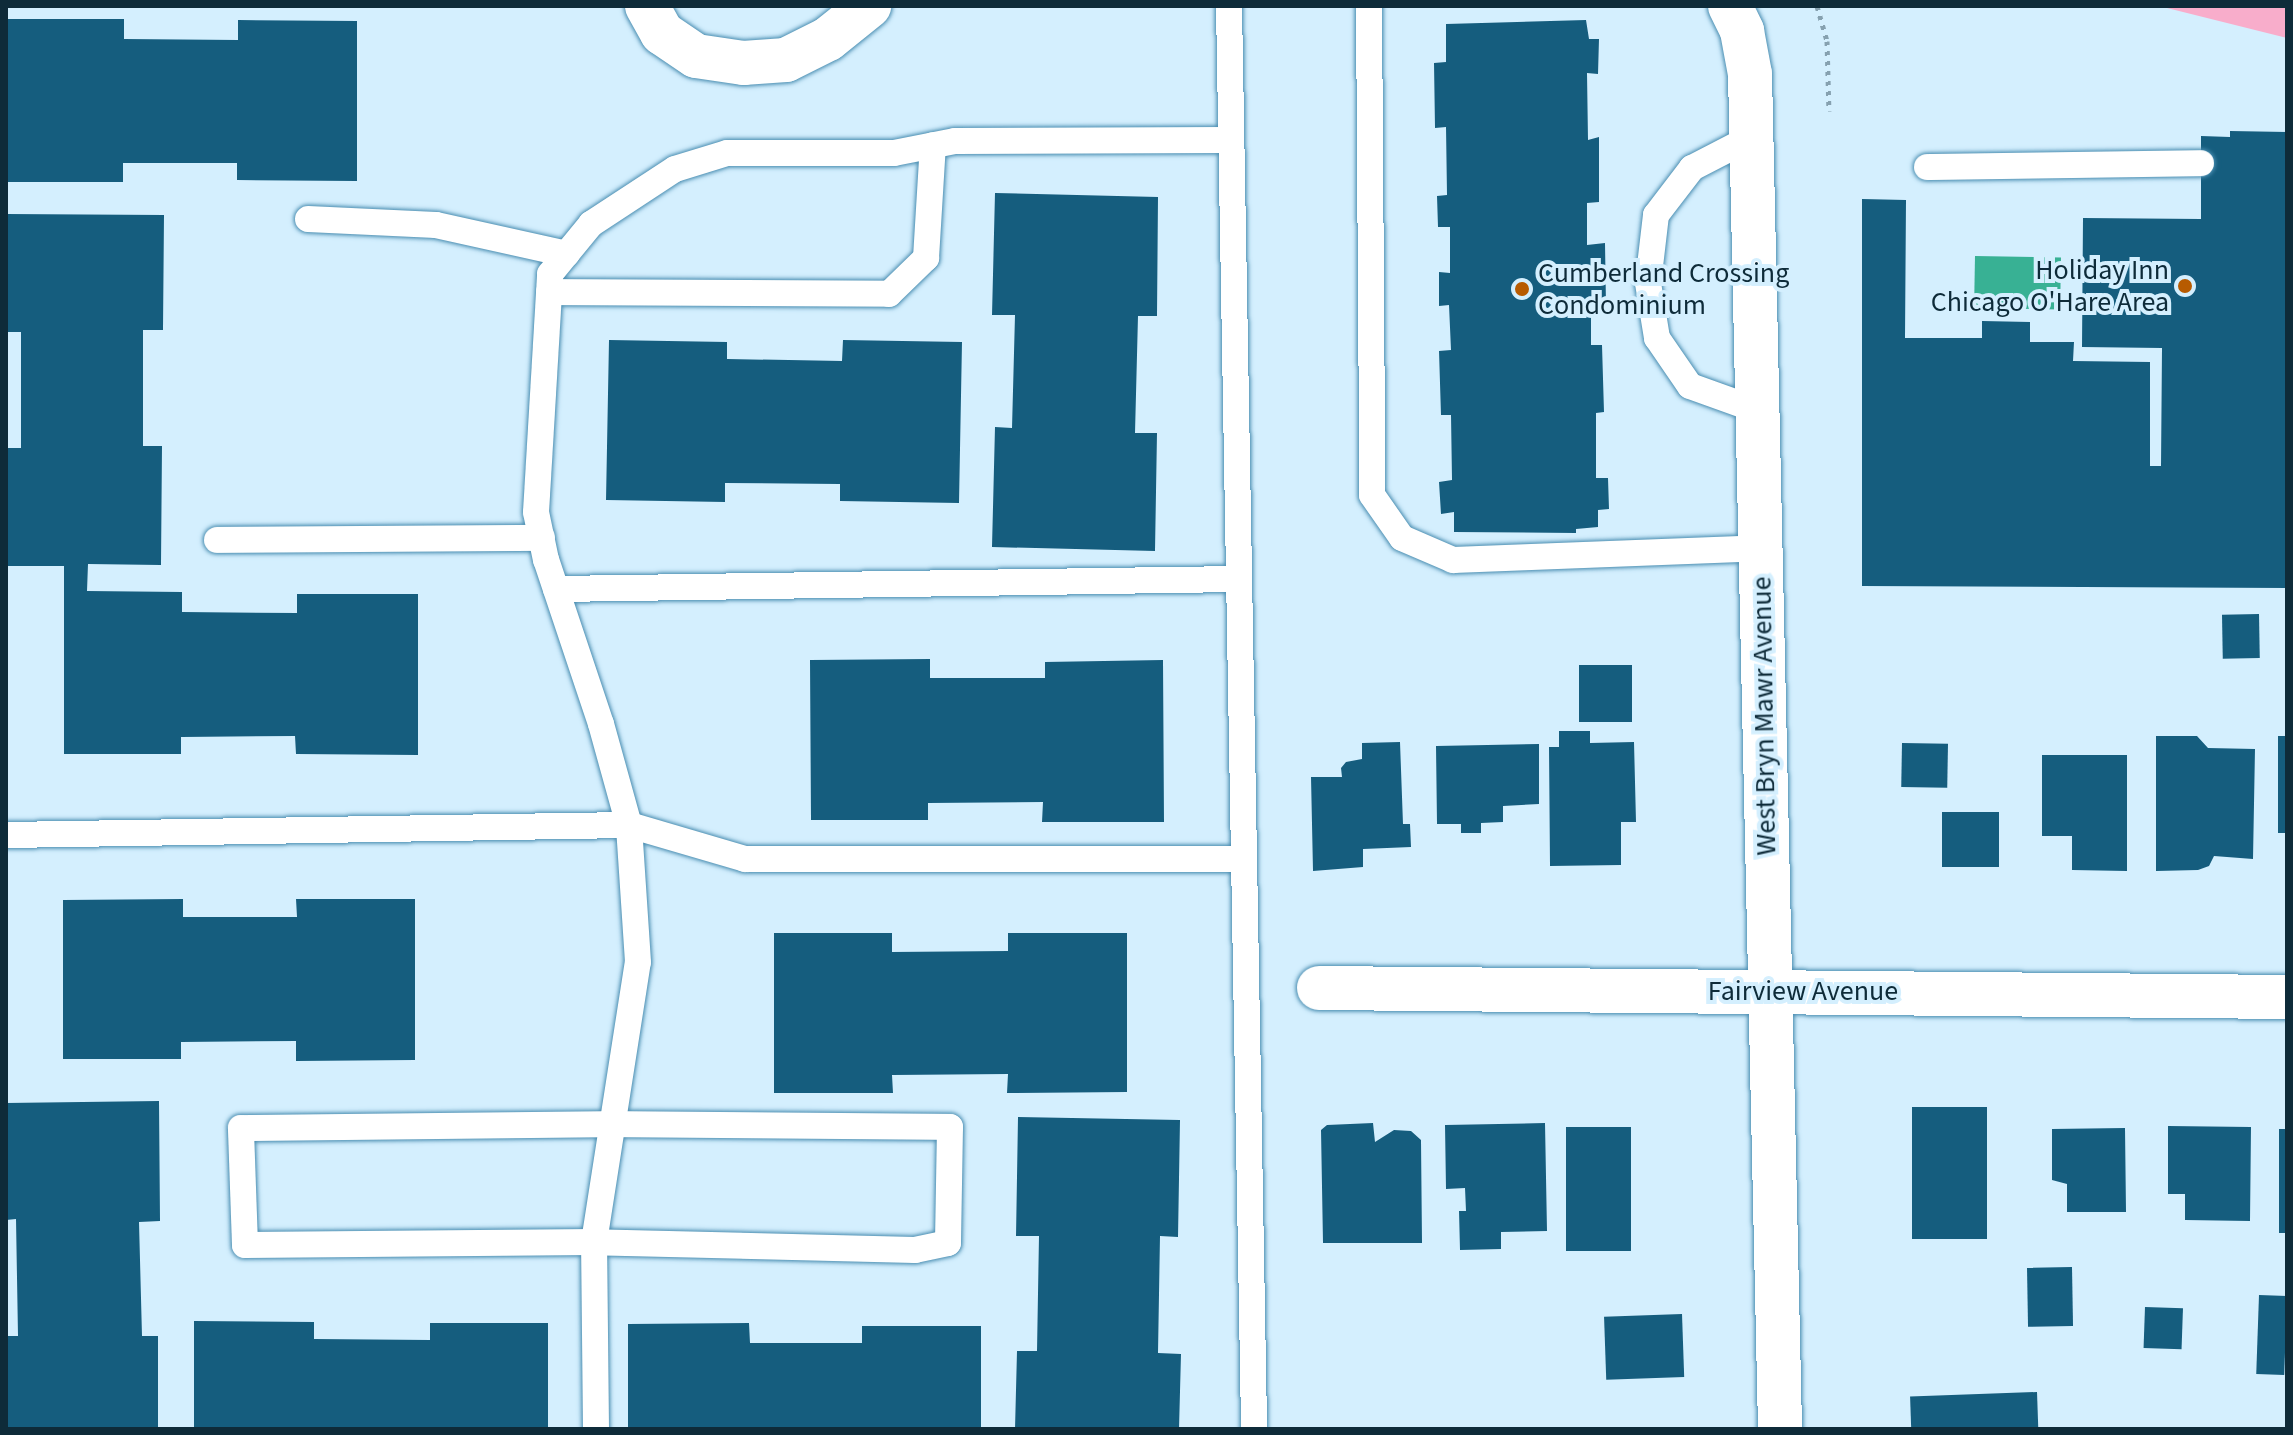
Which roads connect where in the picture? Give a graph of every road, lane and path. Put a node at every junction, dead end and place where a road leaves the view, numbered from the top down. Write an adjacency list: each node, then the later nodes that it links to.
1 (647, 6): 2 (street)
2 (869, 6)
3 (1229, 6): 9 (lane)
4 (1369, 6): 19 (lane)
5 (1730, 6): 8 (street, West Bryn Mawr Avenue)
6 (1817, 6): 7 (path)
7 (1829, 111)
8 (1752, 137): 16 (street, West Bryn Mawr Avenue); 16 (lane)
9 (1231, 140): 10 (lane); 20 (lane)
10 (933, 145): 14 (lane); 15 (lane)
11 (2201, 163): 12 (lane)
12 (1927, 167)
13 (308, 219): 14 (lane)
14 (567, 254): 15 (lane)
15 (549, 292): 17 (lane)
16 (1757, 410): 19 (street, West Bryn Mawr Avenue)
17 (542, 538): 18 (lane); 21 (lane)
18 (217, 540)
19 (1760, 548): 26 (street, West Bryn Mawr Avenue)
20 (1239, 579): 21 (lane); 24 (lane)
21 (556, 589): 22 (lane)
22 (629, 825): 23 (lane); 24 (lane); 28 (lane)
23 (6, 835)
24 (1244, 859): 31 (lane)
25 (1319, 988): 26 (street, Fairview Avenue)
26 (1769, 989): 27 (street, Fairview Avenue); 32 (street, West Bryn Mawr Avenue)
27 (2287, 997)
28 (612, 1124): 29 (lane); 29 (lane); 29 (lane)
29 (594, 1242): 30 (lane)
30 (596, 1429)
31 (1254, 1429)
32 (1780, 1429)

